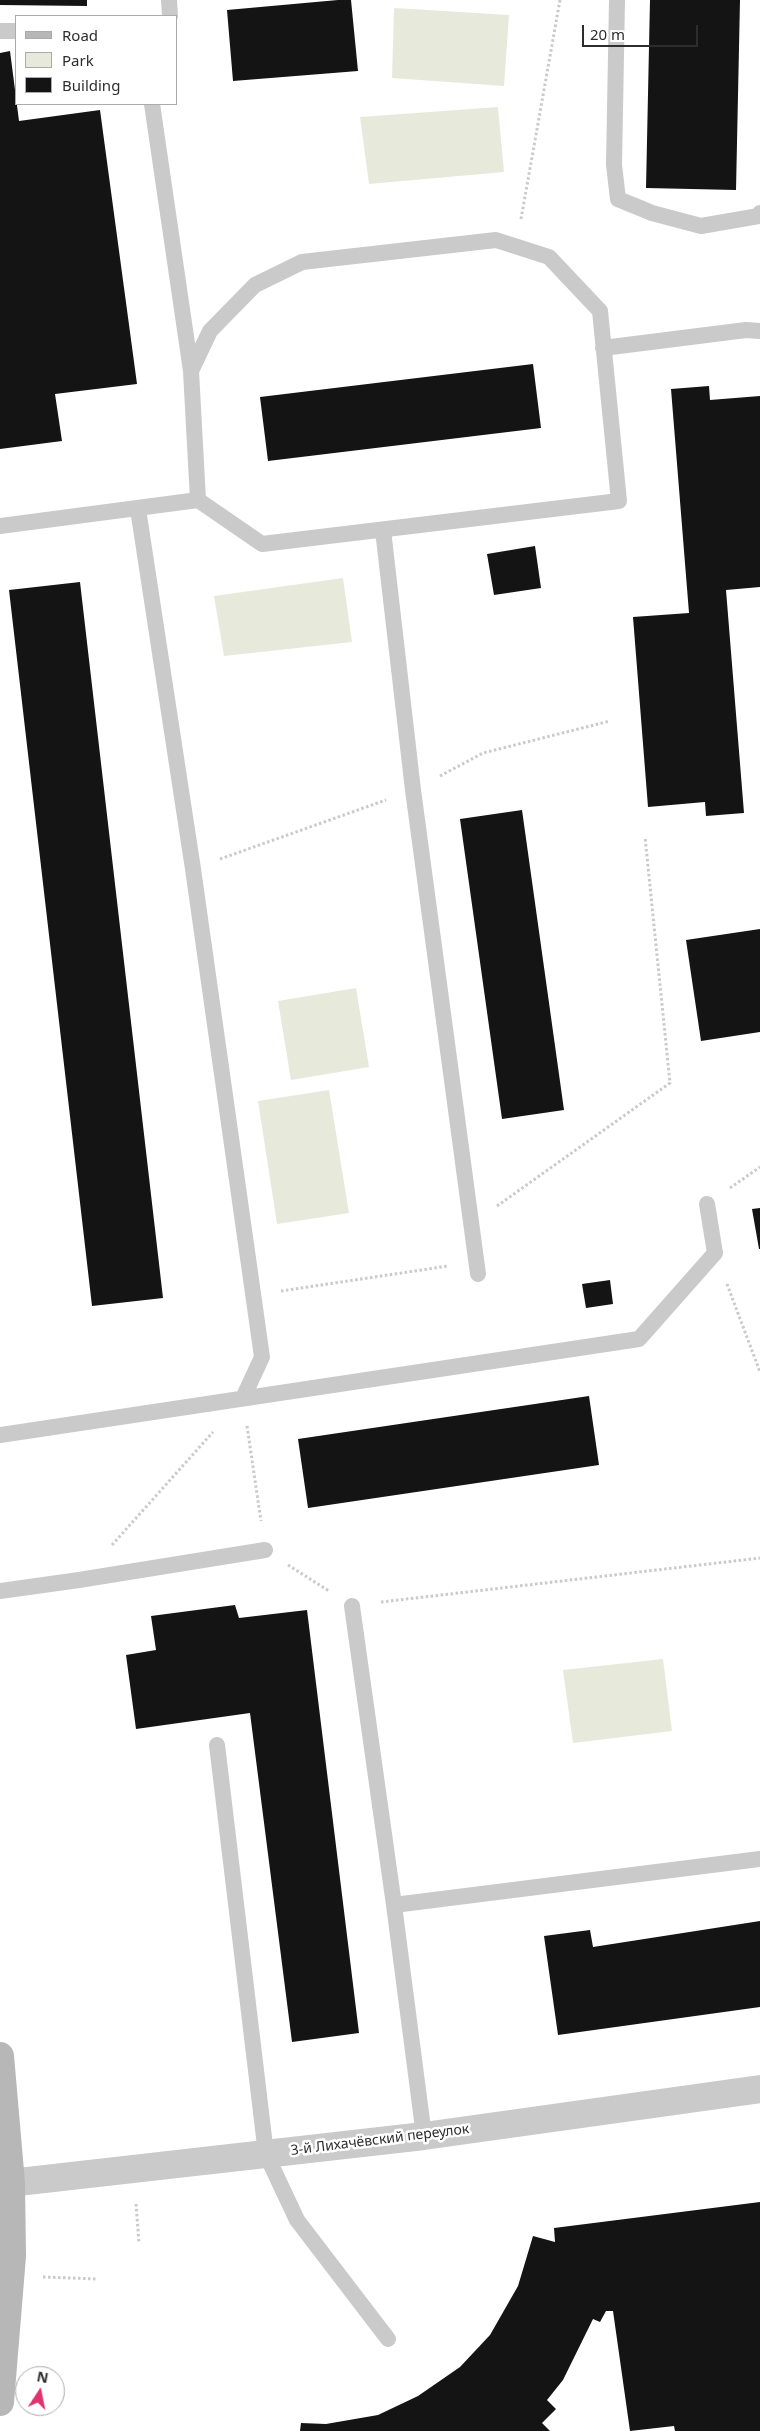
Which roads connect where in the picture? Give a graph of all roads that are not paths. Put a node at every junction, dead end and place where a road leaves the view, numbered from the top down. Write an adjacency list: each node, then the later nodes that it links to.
1 (169, 0): 3 (lane)
2 (618, 0): 7 (lane)
3 (170, 15)
4 (0, 31): 5 (lane)
5 (15, 32)
6 (152, 105): 10 (lane)
7 (760, 213)
8 (760, 331): 9 (lane)
9 (603, 348): 10 (lane); 14 (lane)
10 (191, 372): 11 (lane)
11 (198, 500): 12 (lane); 14 (lane)
12 (138, 509): 13 (lane); 17 (lane)
13 (0, 526)
14 (383, 530): 16 (lane)
15 (707, 1204): 17 (lane)
16 (478, 1268)
17 (243, 1398): 18 (lane)
18 (0, 1435)
19 (265, 1550): 20 (lane)
20 (0, 1590)
21 (352, 1606): 24 (lane)
22 (217, 1745): 28 (lane)
23 (760, 1859): 24 (lane)
24 (394, 1905): 27 (lane)
25 (0, 2056): 29 (main road)
26 (760, 2089): 27 (street, 3-й Лихачёвский переулок)
27 (424, 2136): 28 (street, 3-й Лихачёвский переулок)
28 (266, 2154): 29 (street, 3-й Лихачёвский переулок); 30 (lane)
29 (6, 2183): 31 (main road)
30 (388, 2339)
31 (0, 2402)

